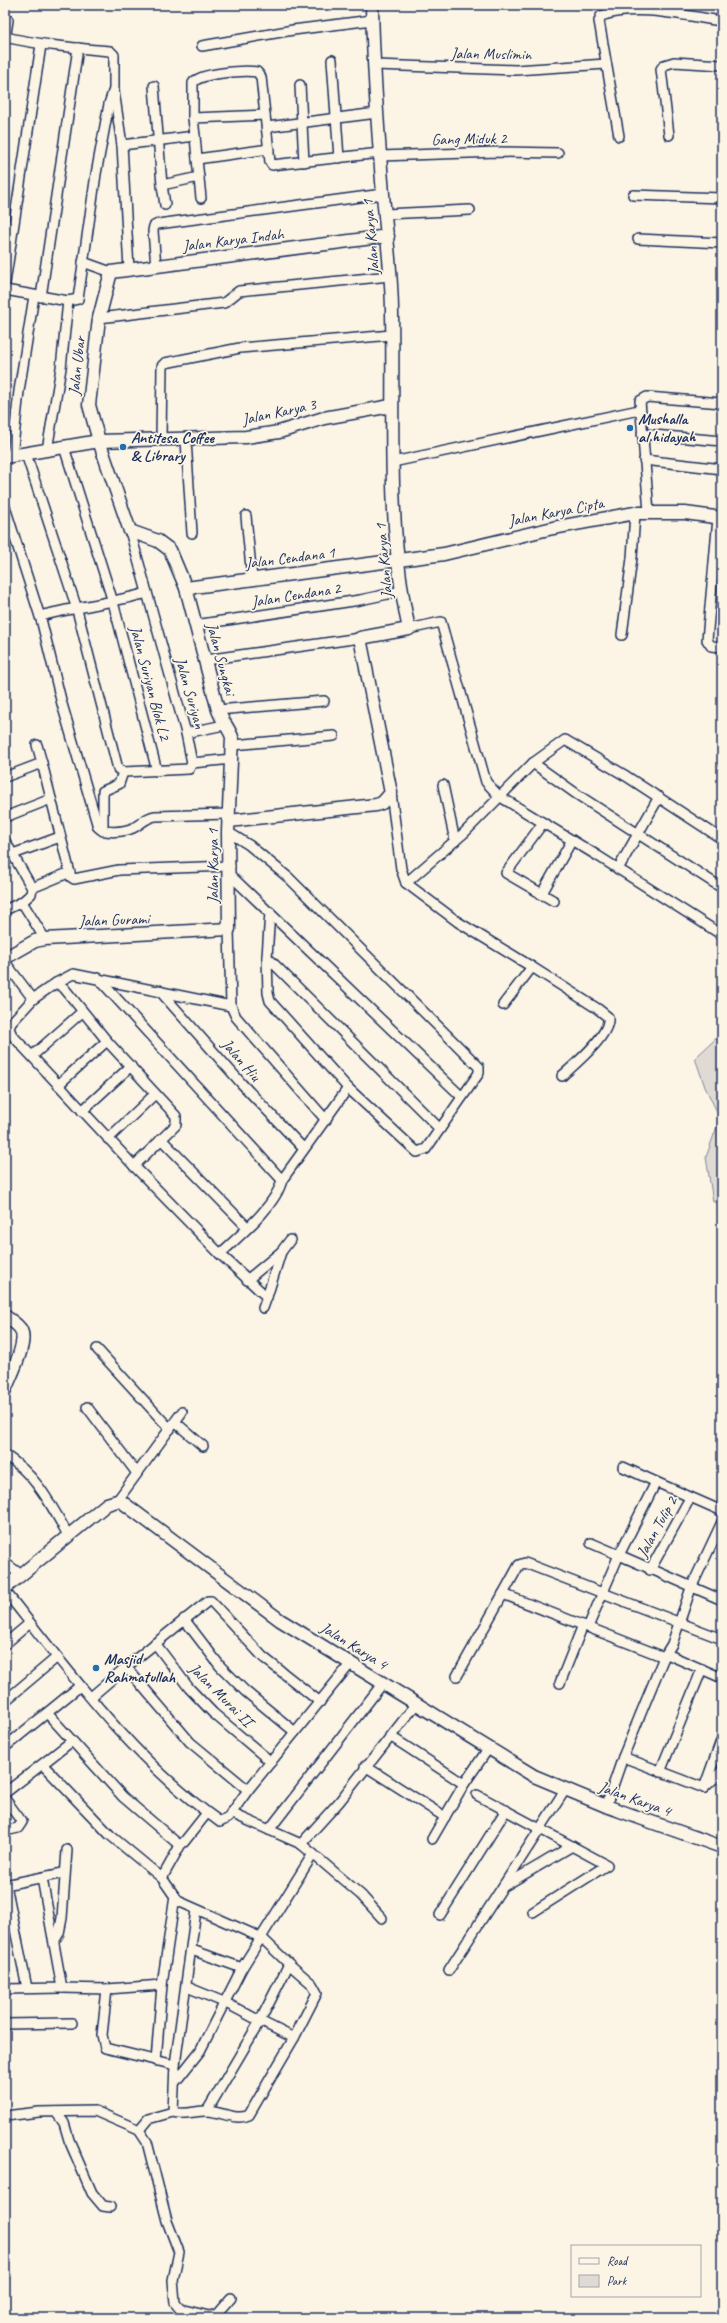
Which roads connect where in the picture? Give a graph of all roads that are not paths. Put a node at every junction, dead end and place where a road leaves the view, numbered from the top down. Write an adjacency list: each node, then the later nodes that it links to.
1 (372, 5): 4 (street, Jalan Karya 1)
2 (641, 8): 5 (street); 11 (street)
3 (5, 17): 6 (street)
4 (372, 20): 8 (street); 12 (street, Jalan Karya 1)
5 (722, 21)
6 (5, 38): 7 (street)
7 (41, 45): 9 (street); 51 (street)
8 (202, 46)
9 (78, 48): 16 (street); 53 (street)
10 (332, 60): 20 (street)
11 (606, 64): 12 (street, Jalan Muslimin); 25 (street)
12 (375, 65): 17 (street, Jalan Karya 1)
13 (722, 65): 23 (street)
14 (300, 85): 21 (street)
15 (154, 86): 26 (street)
16 (114, 88): 27 (street); 46 (street)
17 (378, 113): 20 (street); 30 (street, Jalan Karya 1)
18 (265, 115): 19 (street); 19 (street); 22 (street)
19 (194, 118): 24 (street)
20 (336, 118): 21 (street); 31 (street)
21 (302, 123): 22 (street); 33 (street)
22 (266, 127): 28 (street)
23 (669, 135)
24 (195, 136): 26 (street); 32 (street)
25 (619, 136)
26 (160, 140): 27 (street); 35 (street)
27 (122, 145): 48 (street)
28 (269, 149): 32 (street); 33 (street, Gang Miduk 2)
29 (558, 153): 30 (street, Gang Miduk 2)
30 (380, 154): 31 (street, Gang Miduk 2); 36 (street, Jalan Karya 1)
31 (339, 158): 33 (street, Gang Miduk 2)
32 (197, 159): 34 (street)
33 (304, 162)
34 (199, 177): 35 (street); 38 (street)
35 (162, 185): 40 (street)
36 (383, 194): 42 (street, Jalan Karya 1); 47 (street)
37 (633, 195): 39 (street)
38 (201, 198)
39 (722, 198)
40 (165, 205)
41 (470, 210): 42 (street)
42 (385, 214): 43 (street, Jalan Karya 1)
43 (388, 236): 47 (street, Jalan Karya Indah); 50 (street, Jalan Karya 1)
44 (638, 239): 45 (street)
45 (722, 243)
46 (83, 262): 49 (street, Jalan Karya Indah); 54 (street)
47 (156, 266): 48 (street, Jalan Karya Indah)
48 (129, 269): 49 (street, Jalan Karya Indah)
49 (111, 272): 55 (street, Jalan Ubar)
50 (390, 276): 55 (street); 56 (street, Jalan Karya 1)
51 (5, 283)
52 (5, 290): 53 (street)
53 (37, 296): 54 (street); 68 (street)
54 (68, 301): 66 (street)
55 (99, 318): 63 (street, Jalan Ubar)
56 (392, 335): 58 (street, Jalan Karya 1); 61 (street)
57 (722, 403): 59 (street)
58 (392, 406): 62 (street, Jalan Karya 3); 70 (street, Jalan Karya 1)
59 (640, 410): 60 (street); 70 (street)
60 (642, 434): 64 (street); 69 (street)
61 (161, 440): 62 (street, Jalan Karya 3); 63 (street, Jalan Karya 3)
62 (186, 440): 78 (street)
63 (99, 441): 65 (street, Jalan Karya 3); 77 (street, Jalan Ubar)
64 (722, 441)
65 (64, 447): 66 (street, Jalan Karya 3); 84 (street, Jalan Suriyan Blok L2)
66 (47, 450): 67 (street, Jalan Karya 3)
67 (26, 454): 68 (street, Jalan Karya 3); 85 (street)
68 (8, 457)
69 (644, 460): 71 (street); 73 (street)
70 (393, 462): 79 (street, Jalan Karya 1)
71 (722, 469)
72 (5, 507): 86 (street)
73 (650, 512): 74 (street, Jalan Karya Cipta); 76 (street, Jalan Karya Cipta)
74 (635, 513): 79 (street, Jalan Karya Cipta); 89 (street)
75 (246, 516): 80 (street)
76 (720, 518): 91 (street)
77 (130, 531): 81 (street, Jalan Sungkai); 83 (street, Jalan Suriyan)
78 (192, 533)
79 (398, 560): 80 (street, Jalan Cendana 1); 82 (street, Jalan Karya 1)
80 (252, 579): 81 (street, Jalan Cendana 1)
81 (186, 588): 87 (street, Jalan Sungkai)
82 (402, 591): 87 (street, Jalan Cendana 2); 88 (street, Jalan Karya 1)
83 (147, 594): 84 (street); 96 (street, Jalan Suriyan)
84 (113, 602): 85 (street); 104 (street, Jalan Suriyan Blok L2)
85 (76, 606): 86 (street); 105 (street)
86 (40, 616): 115 (street)
87 (195, 625): 92 (street, Jalan Sungkai)
88 (410, 629): 90 (street); 109 (street)
89 (622, 635)
90 (360, 638): 92 (street); 108 (street)
91 (722, 647)
92 (205, 660): 94 (street, Jalan Sungkai)
93 (324, 701): 94 (street)
94 (218, 710): 95 (street, Jalan Sungkai)
95 (224, 725): 96 (street); 99 (street, Jalan Sungkai)
96 (186, 733): 102 (street, Jalan Suriyan)
97 (334, 736): 99 (street)
98 (37, 745): 101 (street)
99 (233, 745): 100 (street, Jalan Sungkai)
100 (232, 759): 102 (street); 113 (street, Jalan Sungkai)
101 (42, 763): 106 (street); 111 (street)
102 (192, 763): 104 (street)
103 (533, 763): 109 (street); 110 (street); 116 (street)
104 (157, 771): 105 (street)
105 (123, 772): 115 (street)
106 (5, 777)
107 (443, 785): 121 (street)
108 (391, 793): 113 (street, Jalan Karya 1); 126 (street)
109 (499, 796): 114 (street); 121 (street)
110 (659, 797): 116 (street); 118 (street)
111 (51, 800): 112 (street); 117 (street)
112 (5, 817)
113 (229, 822): 115 (street); 124 (street, Jalan Karya 1); 155 (street)
114 (543, 823): 119 (street); 129 (street)
115 (103, 831)
116 (638, 833): 123 (street); 128 (street)
117 (60, 837): 122 (street); 125 (street)
118 (722, 839)
119 (572, 840): 123 (street); 129 (street)
120 (5, 841): 122 (street)
121 (455, 841): 126 (street)
122 (13, 854): 127 (street)
123 (618, 869): 135 (street)
124 (230, 870): 125 (street); 133 (street); 134 (street, Jalan Karya 1)
125 (68, 873): 127 (street)
126 (406, 883): 140 (street)
127 (32, 888): 131 (street)
128 (722, 888)
129 (541, 895): 130 (street)
130 (554, 901)
131 (22, 902): 132 (street); 136 (street)
132 (5, 910)
133 (270, 912): 137 (street); 155 (street)
134 (229, 929): 136 (street, Jalan Gurami); 146 (street)
135 (722, 935)
136 (45, 939): 138 (street, Jalan Gurami)
137 (267, 957): 153 (street); 158 (street)
138 (5, 958)
139 (5, 962): 144 (street)
140 (532, 967): 145 (street); 151 (street)
141 (98, 978): 142 (street); 143 (street); 163 (street)
142 (56, 983): 144 (street); 147 (street)
143 (159, 990): 146 (street); 161 (street, Jalan Hiu)
144 (33, 999): 149 (street)
145 (503, 1005)
146 (231, 1006): 157 (street)
147 (82, 1012): 148 (street); 149 (street)
148 (107, 1041): 150 (street); 152 (street)
149 (32, 1056): 152 (street)
150 (131, 1066): 154 (street); 156 (street)
151 (562, 1076)
152 (58, 1085): 156 (street)
153 (348, 1088): 157 (street); 158 (street)
154 (155, 1094): 159 (street); 160 (street)
155 (462, 1097): 158 (street)
156 (82, 1111): 159 (street)
157 (326, 1120): 161 (street)
158 (440, 1129)
159 (108, 1139): 162 (street)
160 (161, 1140): 162 (street); 164 (street)
161 (303, 1148): 163 (street)
162 (134, 1166): 167 (street)
163 (282, 1180): 164 (street)
164 (247, 1227): 167 (street)
165 (290, 1240): 166 (street)
166 (281, 1252): 168 (street); 169 (street)
167 (220, 1254): 168 (street)
168 (247, 1280): 169 (street)
169 (267, 1297): 170 (street)
170 (263, 1308)
171 (5, 1316): 173 (street)
172 (97, 1349): 176 (street)
173 (5, 1390)
174 (87, 1407): 180 (street)
175 (182, 1412): 176 (street)
176 (172, 1425): 177 (street); 180 (street)
177 (203, 1446)
178 (5, 1455): 186 (street)
179 (623, 1468): 181 (street)
180 (136, 1472): 183 (street)
181 (656, 1482): 182 (street); 188 (street)
182 (690, 1498): 184 (street); 190 (street, Jalan Tulip 2)
183 (117, 1501): 186 (street); 207 (street, Jalan Karya 4)
184 (722, 1511)
185 (722, 1522): 193 (street)
186 (68, 1535): 191 (street)
187 (591, 1543): 188 (street)
188 (619, 1556): 190 (street); 195 (street)
189 (5, 1563): 191 (street)
190 (650, 1570): 193 (street)
191 (20, 1574): 192 (street)
192 (5, 1588)
193 (691, 1588): 197 (street); 199 (street)
194 (5, 1591): 200 (street)
195 (604, 1592): 196 (street); 199 (street); 201 (street)
196 (502, 1594): 201 (street); 210 (street)
197 (722, 1600)
198 (184, 1619): 203 (street); 217 (street); 220 (street)
199 (679, 1622): 202 (street); 205 (street)
200 (30, 1623): 204 (street); 206 (street)
201 (586, 1626): 205 (street); 213 (street)
202 (722, 1639)
203 (154, 1643): 208 (street); 227 (street, Jalan Murai II)
204 (5, 1644)
205 (666, 1656): 209 (street); 226 (street)
206 (56, 1658): 214 (street); 216 (street)
207 (351, 1663): 212 (street, Jalan Karya 4); 217 (street)
208 (126, 1667): 215 (street); 234 (street)
209 (702, 1669): 211 (street); 231 (street)
210 (457, 1676)
211 (722, 1678)
212 (383, 1683): 218 (street, Jalan Karya 4); 245 (street)
213 (560, 1683)
214 (80, 1686): 215 (street); 219 (street)
215 (91, 1696): 241 (street)
216 (5, 1701)
217 (320, 1702): 220 (street)
218 (417, 1703): 221 (street); 225 (street, Jalan Karya 4)
219 (47, 1713): 223 (street); 224 (street)
220 (295, 1732): 227 (street)
221 (390, 1736): 229 (street); 232 (street)
222 (722, 1738): 233 (street)
223 (72, 1741): 228 (street); 248 (street)
224 (5, 1747)
225 (488, 1749): 232 (street); 235 (street, Jalan Karya 4)
226 (623, 1757): 231 (street); 239 (street)
227 (271, 1762): 234 (street)
228 (43, 1765): 236 (street); 256 (street)
229 (365, 1766): 243 (street); 249 (street)
230 (722, 1771): 233 (street)
231 (660, 1772): 233 (street)
232 (464, 1784): 243 (street)
233 (704, 1788)
234 (248, 1790): 242 (street)
235 (565, 1790): 239 (street, Jalan Karya 4); 244 (street)
236 (5, 1793)
237 (477, 1795): 240 (street)
238 (5, 1799): 246 (street)
239 (606, 1806): 250 (street, Jalan Karya 4)
240 (506, 1810): 244 (street); 262 (street)
241 (207, 1813): 242 (street); 248 (street)
242 (231, 1813): 245 (street)
243 (446, 1817): 247 (street)
244 (541, 1828): 251 (street); 258 (street)
245 (269, 1830): 249 (street)
246 (5, 1831)
247 (432, 1840)
248 (181, 1844): 256 (street)
249 (301, 1844): 253 (street)
250 (721, 1845)
251 (572, 1846): 258 (street); 261 (street)
252 (66, 1850): 254 (street)
253 (313, 1854): 263 (street); 264 (street)
254 (63, 1874): 255 (street); 265 (street)
255 (42, 1878): 257 (street); 265 (street)
256 (162, 1878): 259 (street)
257 (6, 1885): 272 (street)
258 (503, 1887): 269 (street)
259 (175, 1896): 260 (street); 270 (street)
260 (196, 1910): 264 (street); 266 (street)
261 (533, 1912)
262 (440, 1915)
263 (382, 1918)
264 (262, 1938): 267 (street); 268 (street)
265 (55, 1940): 273 (street)
266 (192, 1950): 268 (street); 271 (street)
267 (289, 1964): 277 (street); 280 (street)
268 (242, 1968): 276 (street)
269 (449, 1970)
270 (162, 1985): 275 (street); 281 (street)
271 (187, 1986): 276 (street); 282 (street)
272 (27, 1988): 273 (street); 274 (street)
273 (62, 1988): 275 (street)
274 (5, 1989)
275 (107, 1990): 281 (street)
276 (226, 2003): 277 (street); 283 (street)
277 (260, 2021): 280 (street); 284 (street)
278 (72, 2023): 279 (street)
279 (5, 2024)
280 (294, 2038): 284 (street)
281 (156, 2061): 282 (street)
282 (175, 2065): 283 (street)
283 (176, 2081): 286 (street)
284 (207, 2111): 286 (street)
285 (56, 2112): 287 (street); 288 (street); 289 (street)
286 (173, 2112): 288 (street)
287 (5, 2116)
288 (139, 2130): 290 (street)
289 (110, 2207)
290 (231, 2298)

